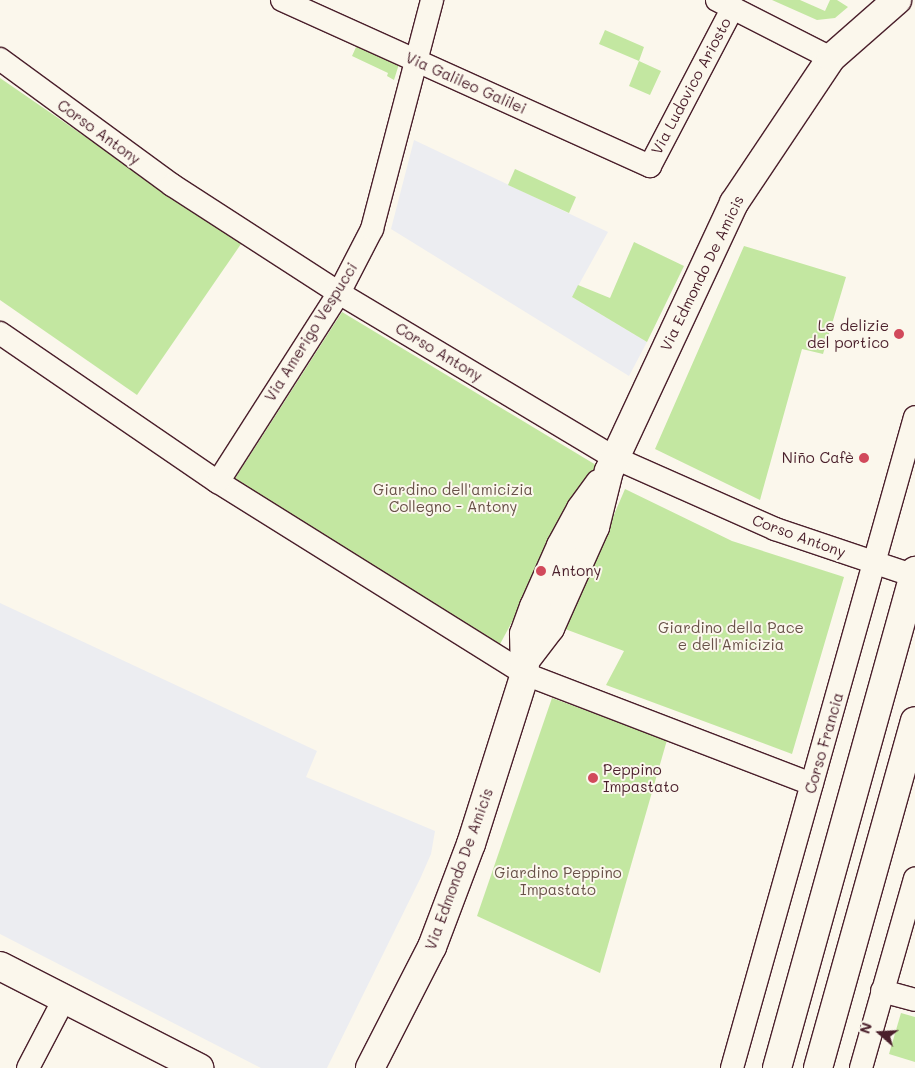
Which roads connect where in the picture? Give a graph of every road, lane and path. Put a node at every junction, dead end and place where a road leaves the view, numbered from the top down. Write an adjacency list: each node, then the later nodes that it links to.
1 (282, 0): 7 (street, Via Galileo Galilei)
2 (432, 0): 7 (street, Via Amerigo Vespucci)
3 (897, 0): 5 (street, Via Edmondo De Amicis)
4 (725, 4): 5 (street); 8 (street, Via Ludovico Ariosto)
5 (831, 58): 12 (street, Via Edmondo De Amicis)
6 (0, 59): 9 (street, Corso Antony)
7 (417, 61): 8 (street, Via Galileo Galilei); 9 (street, Via Amerigo Vespucci)
8 (650, 166)
9 (339, 292): 12 (street, Corso Antony); 13 (street, Via Amerigo Vespucci)
10 (0, 333): 13 (street)
11 (915, 417): 14 (street, Corso Francia)
12 (612, 464): 14 (street, Corso Antony); 16 (street, Via Edmondo De Amicis)
13 (218, 482): 16 (street)
14 (874, 564): 15 (street, Corso Antony); 18 (street, Corso Francia)
15 (915, 574): 28 (street)
16 (525, 668): 18 (street); 26 (street, Via Edmondo De Amicis)
17 (915, 721): 29 (street)
18 (812, 784): 27 (street, Corso Francia)
19 (915, 879): 21 (street)
20 (0, 966): 22 (street)
21 (882, 991): 23 (street); 30 (street)
22 (64, 999): 24 (street); 25 (street)
23 (915, 1000)
24 (28, 1068)
25 (199, 1068)
26 (370, 1068)
27 (732, 1068)
28 (776, 1068)
29 (818, 1068)
30 (861, 1068)

